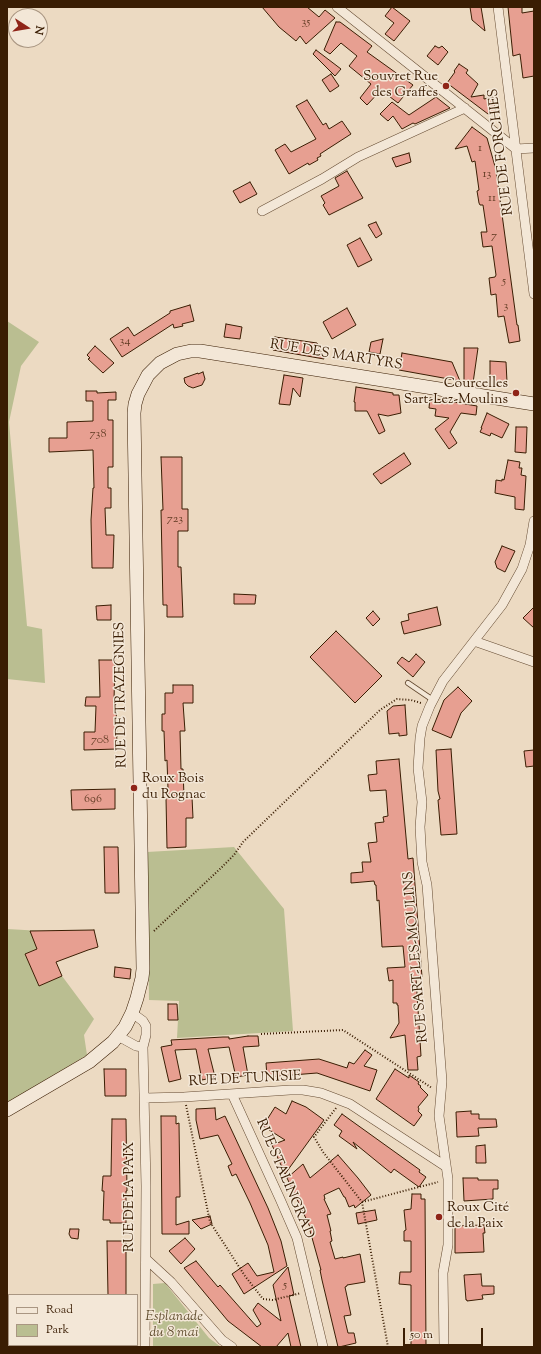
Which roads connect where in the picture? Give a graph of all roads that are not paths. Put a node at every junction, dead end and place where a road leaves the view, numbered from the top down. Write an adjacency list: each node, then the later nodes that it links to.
1 (337, 7): 3 (street)
2 (498, 7): 5 (street, RUE DE FORCHIES)
3 (465, 108): 5 (street); 6 (street)
4 (534, 148): 5 (street)
5 (516, 149): 7 (street, RUE DE FORCHIES)
6 (262, 211)
7 (534, 294)
8 (143, 382): 9 (main road, RUE DES MARTYRS); 15 (main road, RUE DE TRAZEGNIES)
9 (534, 404)
10 (534, 521): 11 (street, RUE SART-LES-MOULINS)
11 (474, 641): 12 (street); 14 (street, RUE SART-LES-MOULINS)
12 (534, 662)
13 (408, 683): 14 (lane)
14 (432, 703): 21 (street, RUE SART-LES-MOULINS)
15 (132, 1013): 16 (main road, RUE DE TRAZEGNIES); 17 (street, RUE DE LA PAIX)
16 (118, 1036): 17 (street); 20 (main road, RUE DE TRAZEGNIES)
17 (144, 1047): 19 (street, RUE DE LA PAIX)
18 (232, 1094): 19 (street, RUE DE TUNISIE); 21 (street, RUE DE TUNISIE); 25 (street, RUE STALINGRAD)
19 (145, 1098): 22 (street, RUE DE LA PAIX)
20 (7, 1110)
21 (446, 1166): 26 (street, RUE SART-LES-MOULINS)
22 (146, 1259): 23 (street, RUE DE LA PAIX); 24 (street)
23 (145, 1347)
24 (232, 1347)
25 (323, 1347)
26 (444, 1347)

